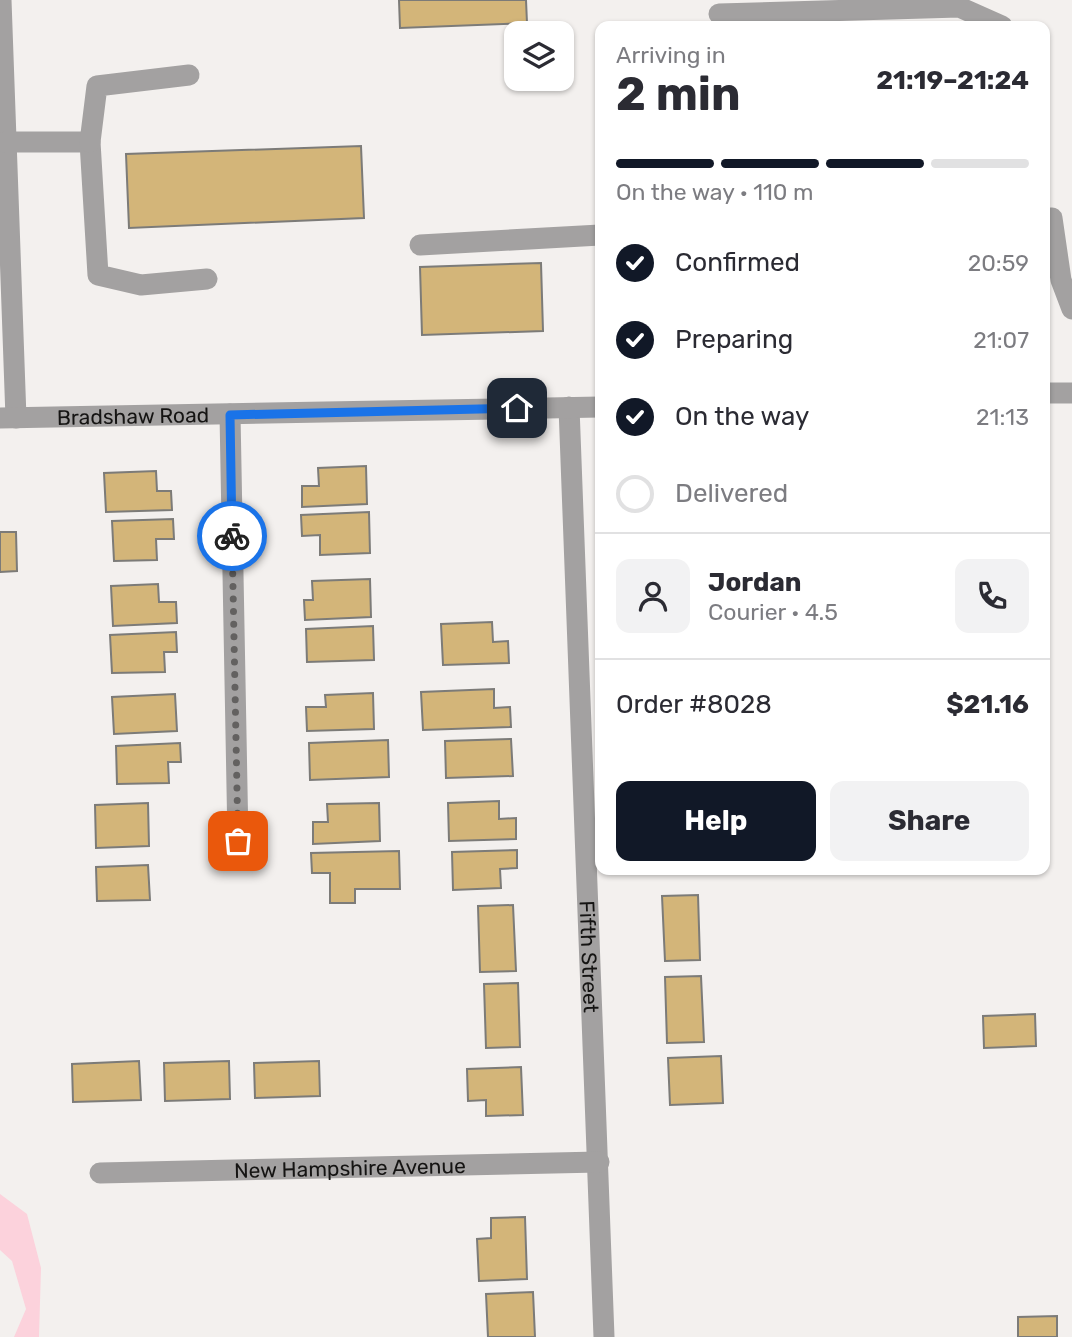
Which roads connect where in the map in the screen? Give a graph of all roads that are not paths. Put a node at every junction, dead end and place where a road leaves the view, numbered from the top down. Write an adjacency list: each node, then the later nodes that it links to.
1 (1, 0): 6 (street)
2 (719, 13): 3 (street)
3 (995, 21)
4 (189, 75): 5 (street)
5 (90, 142): 6 (street); 10 (street)
6 (4, 146): 17 (street)
7 (1052, 218): 11 (street)
8 (595, 235): 9 (street)
9 (421, 245)
10 (207, 279)
11 (1072, 309)
12 (1050, 393): 13 (street)
13 (1072, 393)
14 (569, 407): 15 (street, Bradshaw Road); 16 (street, Bradshaw Road); 19 (street, Fifth Street)
15 (595, 407)
16 (230, 415): 17 (street, Bradshaw Road); 18 (street)
17 (8, 418)
18 (238, 841)
19 (599, 1162): 20 (street, New Hampshire Avenue); 21 (street, Fifth Street)
20 (100, 1173)
21 (604, 1337)

